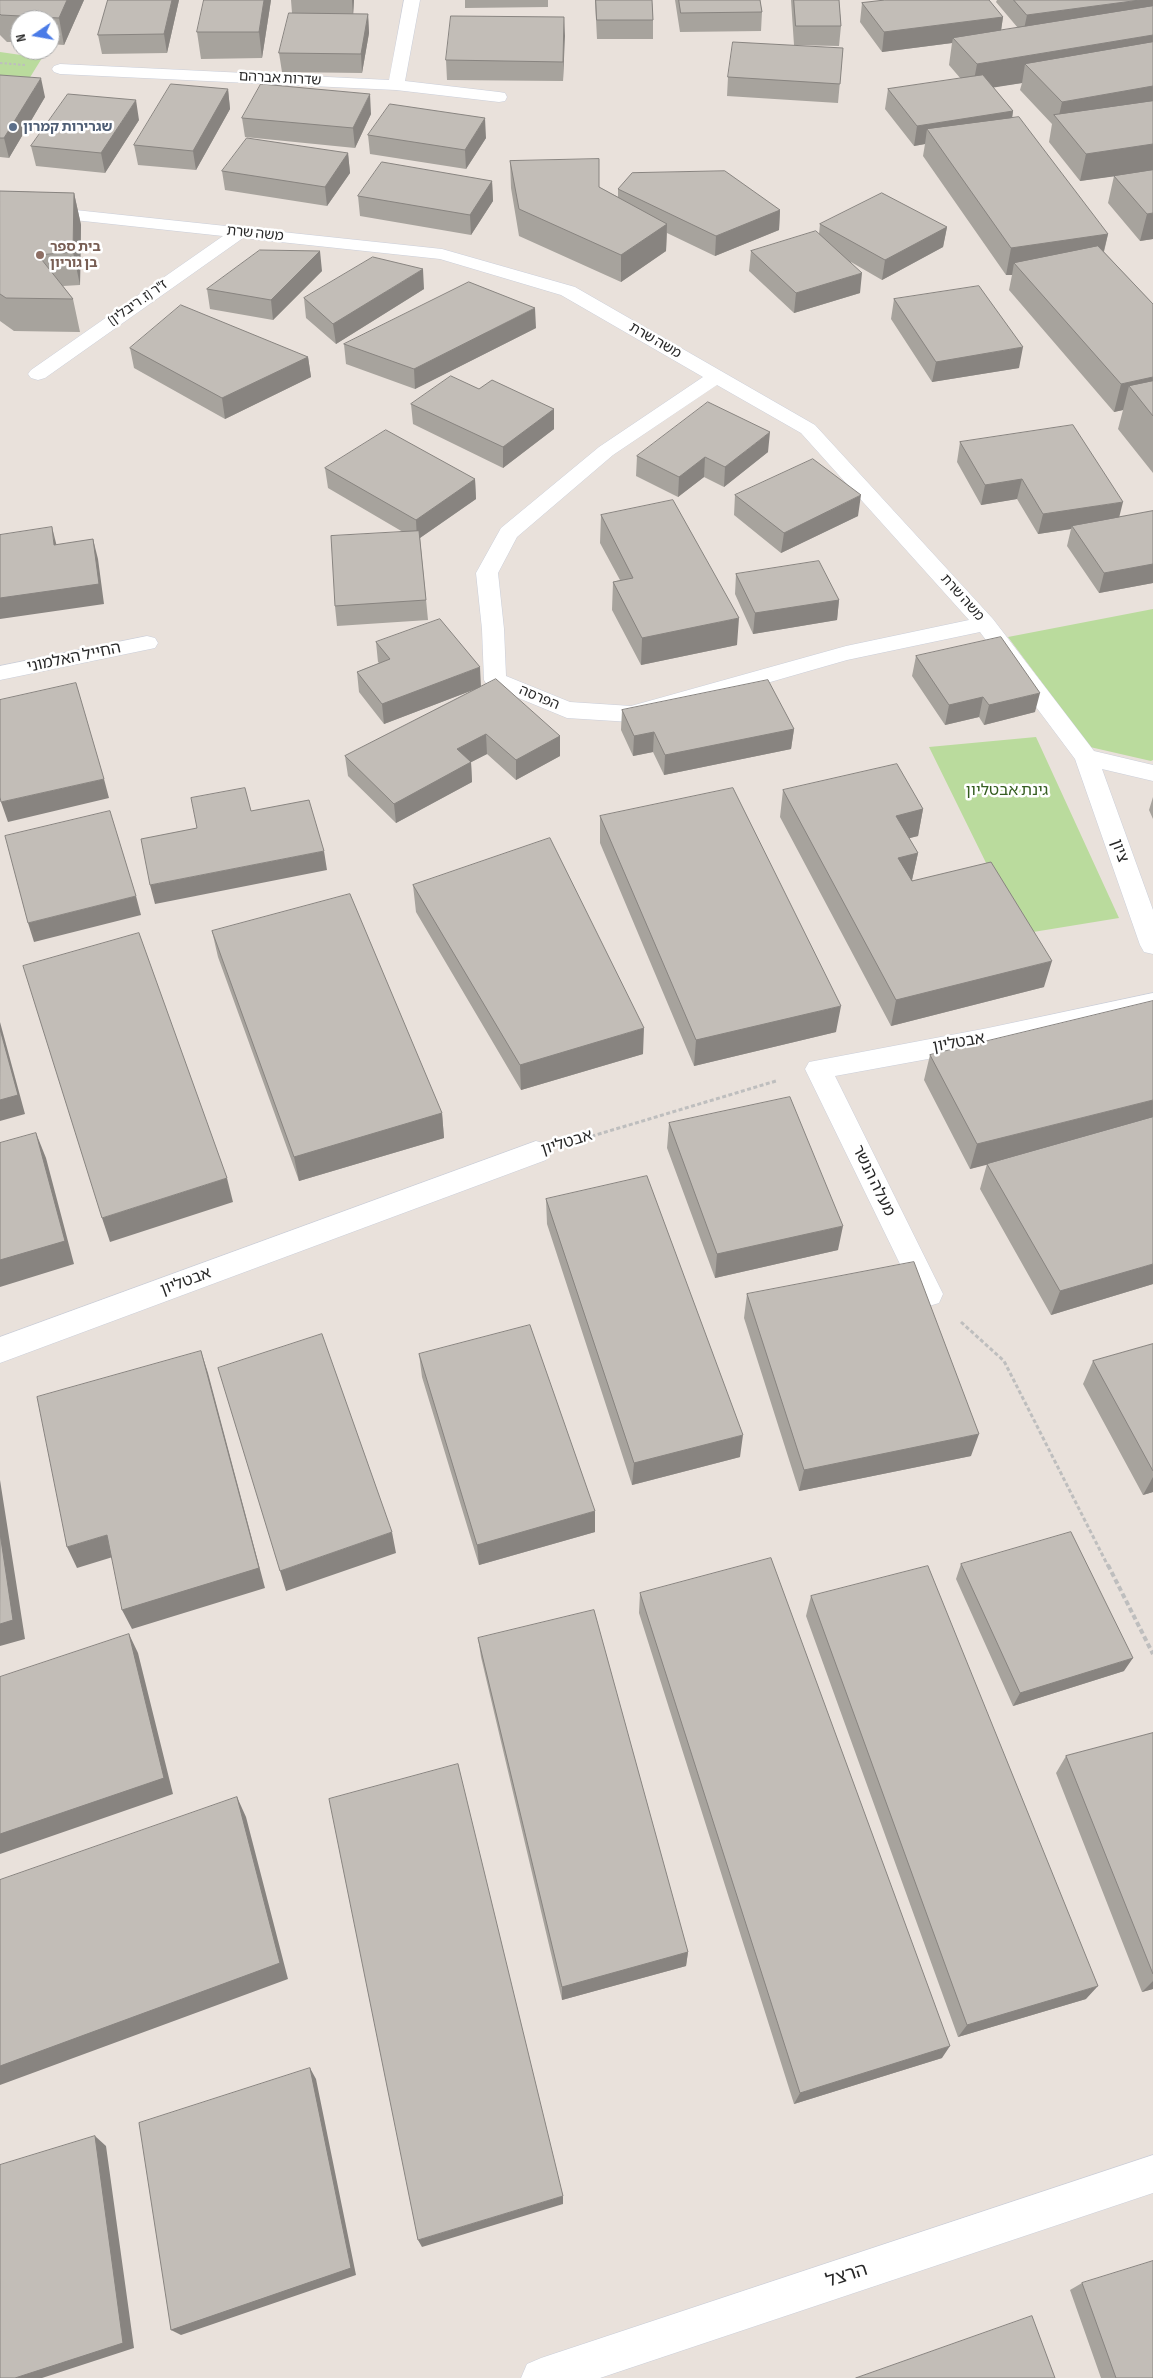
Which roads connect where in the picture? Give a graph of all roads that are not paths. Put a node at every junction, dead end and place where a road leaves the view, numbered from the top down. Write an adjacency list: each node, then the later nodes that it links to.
1 (412, 0): 3 (street)
2 (60, 69): 3 (street, שדרות אברהם)
3 (396, 85): 4 (street, שדרות אברהם)
4 (499, 97)
5 (0, 207): 6 (street, משה שרת)
6 (239, 233): 7 (street, ז"ר (ז. ריבלין)); 8 (street, משה שרת)
7 (38, 374)
8 (716, 376): 9 (street, משה שרת); 9 (street, הפרסה)
9 (985, 624): 12 (street, משה שרת)
10 (147, 643): 11 (street, החייל האלמוני)
11 (0, 673)
12 (1086, 757): 13 (street); 14 (street, ציון)
13 (1153, 773)
14 (1153, 945)
15 (1153, 1003): 16 (street, אבטליון)
16 (818, 1069): 18 (street, מעלה הנשר)
17 (536, 1152): 19 (street, אבטליון)
18 (929, 1294)
19 (0, 1350)
20 (1153, 2174): 21 (street, הרצל)
21 (541, 2378)

